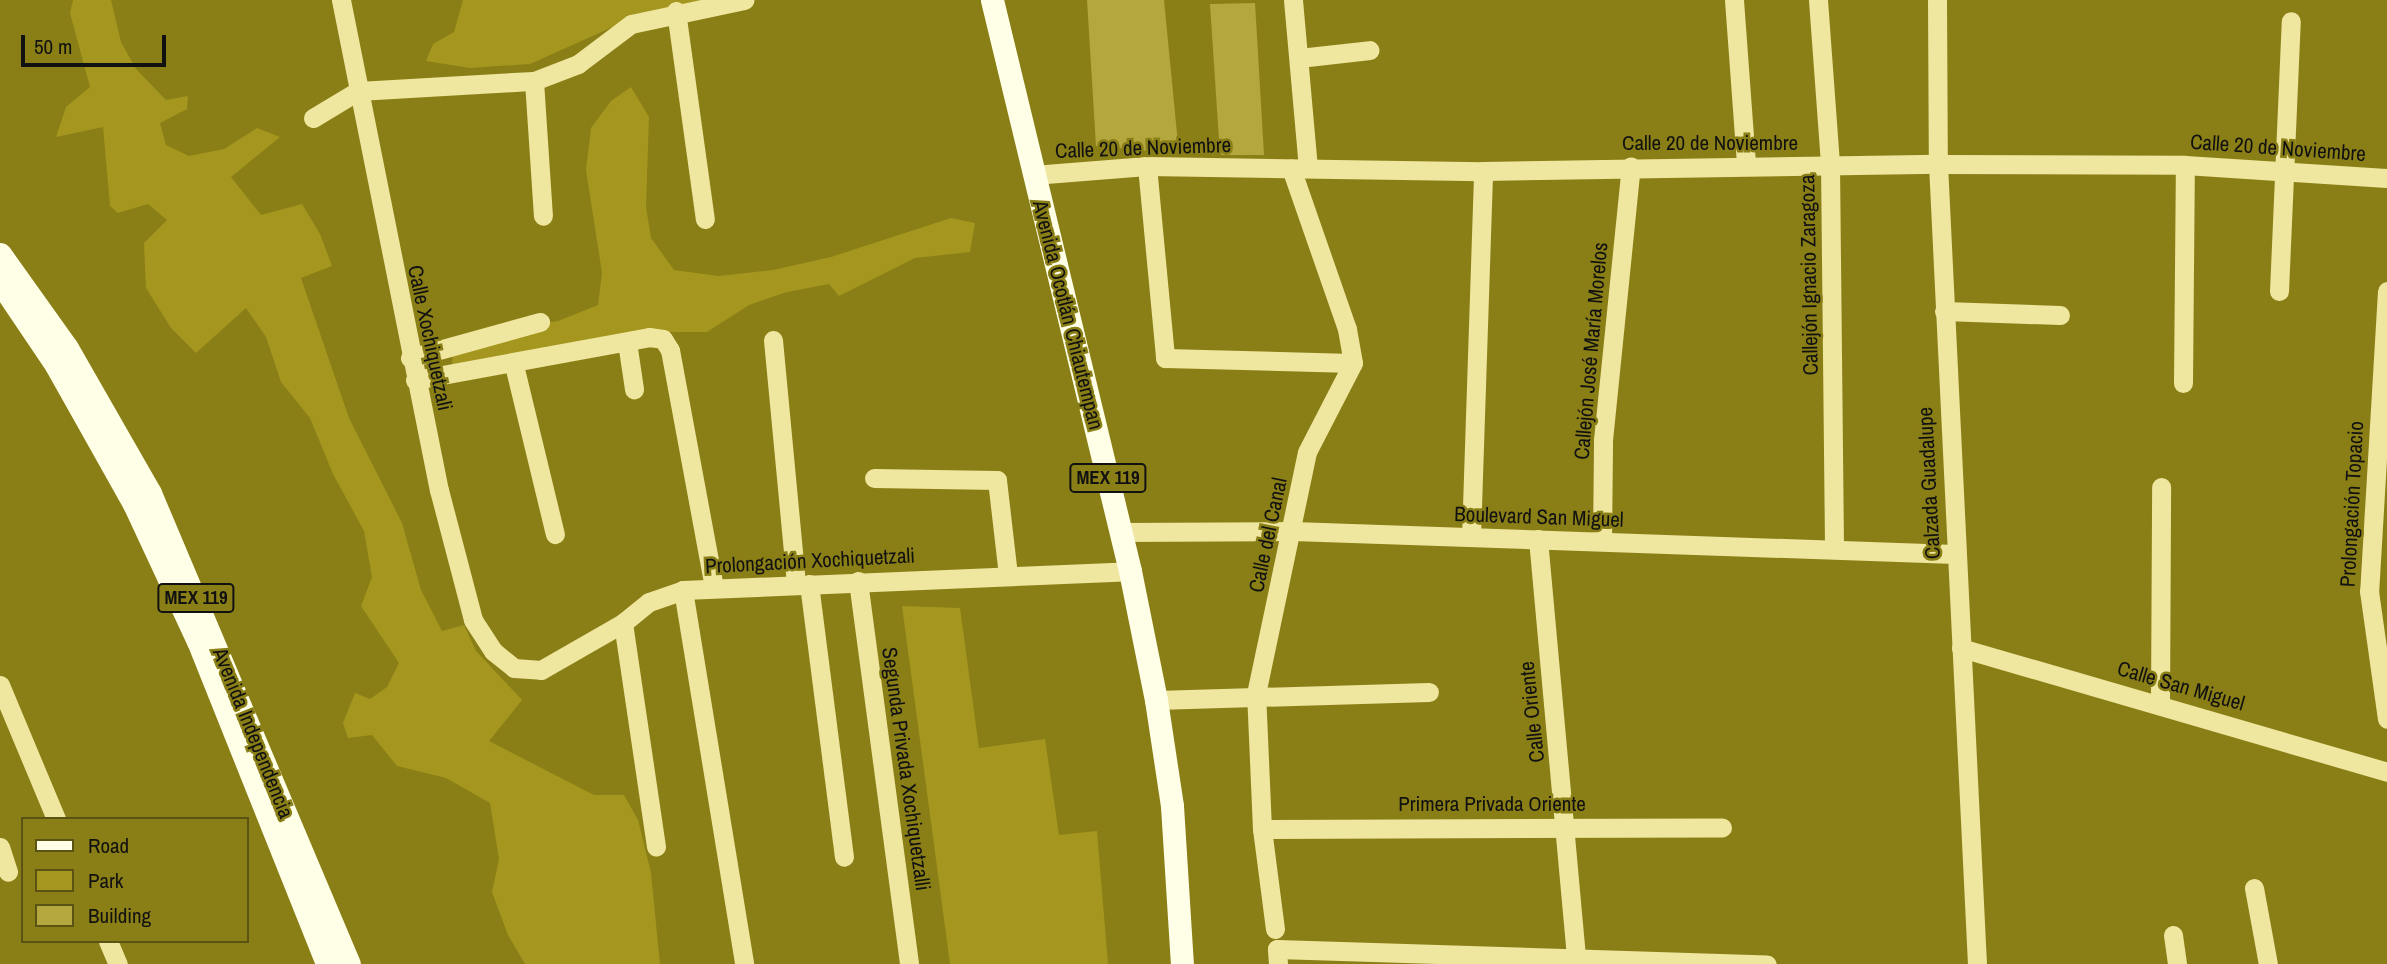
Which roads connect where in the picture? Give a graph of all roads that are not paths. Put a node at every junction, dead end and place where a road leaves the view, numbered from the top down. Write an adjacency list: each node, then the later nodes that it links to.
1 (341, 0): 13 (street, Calle Xochiquetzali)
2 (744, 0): 8 (street)
3 (992, 0): 24 (main road, Avenida Ocotlán Chiautempan / MEX 119)
4 (1293, 0): 11 (street)
5 (1734, 0): 17 (street)
6 (1818, 0): 15 (street, Callejón Ignacio Zaragoza)
7 (1937, 0): 16 (street, Calzada Guadalupe)
8 (676, 11): 12 (street); 27 (street)
9 (2291, 21): 22 (street)
10 (1370, 50): 11 (street)
11 (1299, 58): 21 (street)
12 (534, 81): 13 (street); 26 (street)
13 (358, 91): 14 (street); 38 (street, Calle Xochiquetzali)
14 (313, 118)
15 (1830, 164): 16 (street, Calle 20 de Noviembre); 17 (street, Calle 20 de Noviembre); 53 (street, Callejón Ignacio Zaragoza)
16 (1938, 164): 18 (street, Calle 20 de Noviembre); 32 (street, Calzada Guadalupe)
17 (1746, 165): 20 (street, Calle 20 de Noviembre)
18 (2185, 165): 22 (street, Calle 20 de Noviembre); 42 (street)
19 (1147, 166): 21 (street, Calle 20 de Noviembre); 24 (street, Calle 20 de Noviembre); 39 (street)
20 (1631, 166): 23 (street, Calle 20 de Noviembre); 52 (street, Callejón José María Morelos)
21 (1300, 168): 23 (street, Calle 20 de Noviembre); 39 (street)
22 (2283, 169): 25 (street, Calle 20 de Noviembre); 30 (street)
23 (1483, 172): 50 (street)
24 (1033, 175): 48 (main road, Avenida Ocotlán Chiautempan / MEX 119)
25 (2387, 178)
26 (543, 216)
27 (705, 219)
28 (0, 254): 88 (main road, Avenida Independencia / MEX 119)
29 (0, 282): 87 (main road, Avenida Independencia / MEX 119)
30 (2279, 291)
31 (2387, 291): 37 (street, Prolongación Topacio)
32 (1944, 311): 33 (street); 54 (street, Calzada Guadalupe)
33 (2060, 315)
34 (540, 322): 38 (street)
35 (773, 340): 58 (street)
36 (627, 342): 40 (street); 43 (street); 59 (street)
37 (2385, 354): 46 (street, Prolongación Topacio)
38 (410, 358): 41 (street, Calle Xochiquetzali)
39 (1353, 363): 47 (street, Calle del Canal)
40 (514, 365): 41 (street); 49 (street)
41 (415, 380): 64 (street, Calle Xochiquetzali)
42 (2183, 383)
43 (634, 389)
44 (874, 478): 56 (street)
45 (2161, 487): 69 (street)
46 (2381, 510): 63 (street, Prolongación Topacio)
47 (1293, 531): 48 (street, Boulevard San Miguel); 50 (street, Boulevard San Miguel); 67 (street, Calle del Canal)
48 (1121, 532): 55 (main road, Avenida Ocotlán Chiautempan / MEX 119)
49 (555, 534)
50 (1471, 537): 51 (street, Boulevard San Miguel)
51 (1538, 539): 52 (street, Boulevard San Miguel); 73 (street, Calle Oriente)
52 (1602, 541): 53 (street, Boulevard San Miguel)
53 (1834, 549): 54 (street, Boulevard San Miguel)
54 (1955, 554): 62 (street, Calzada Guadalupe)
55 (1130, 571): 56 (street, Prolongación Xochiquetzali); 68 (main road, Avenida Ocotlán Chiautempan / MEX 119)
56 (1008, 575): 57 (street, Prolongación Xochiquetzali)
57 (858, 581): 58 (street, Prolongación Xochiquetzali); 90 (street, Segunda Privada Xochiquetzalli)
58 (803, 584): 59 (street, Prolongación Xochiquetzali); 78 (street)
59 (714, 587): 60 (street, Prolongación Xochiquetzali)
60 (683, 590): 61 (street, Prolongación Xochiquetzali); 89 (street)
61 (623, 623): 64 (street, Prolongación Xochiquetzali); 77 (street)
62 (1961, 648): 69 (street, Calle San Miguel); 93 (street, Calzada Guadalupe)
63 (2382, 662): 70 (street, Prolongación Topacio)
64 (514, 668)
65 (0, 685): 72 (street)
66 (1429, 692): 67 (street)
67 (1256, 694): 68 (street); 75 (street, Calle del Canal)
68 (1156, 700): 91 (main road, Avenida Ocotlán Chiautempan / MEX 119)
69 (2160, 703): 71 (street, Calle San Miguel)
70 (2387, 719)
71 (2387, 772)
72 (55, 817)
73 (1566, 826): 74 (street, Primera Privada Oriente); 75 (street, Primera Privada Oriente); 85 (street, Calle Oriente)
74 (1722, 827)
75 (1262, 829): 81 (street, Calle del Canal)
76 (0, 847): 79 (street)
77 (656, 847)
78 (844, 858)
79 (10, 871)
80 (2254, 888): 95 (street)
81 (1275, 929)
82 (2174, 935): 94 (street)
83 (109, 943): 86 (street)
84 (1278, 957): 85 (street)
85 (1577, 962): 92 (street)
86 (118, 964)
87 (327, 964)
88 (349, 964)
89 (744, 964)
90 (909, 964)
91 (1182, 964)
92 (1767, 964)
93 (1977, 964)
94 (2177, 964)
95 (2269, 964)

